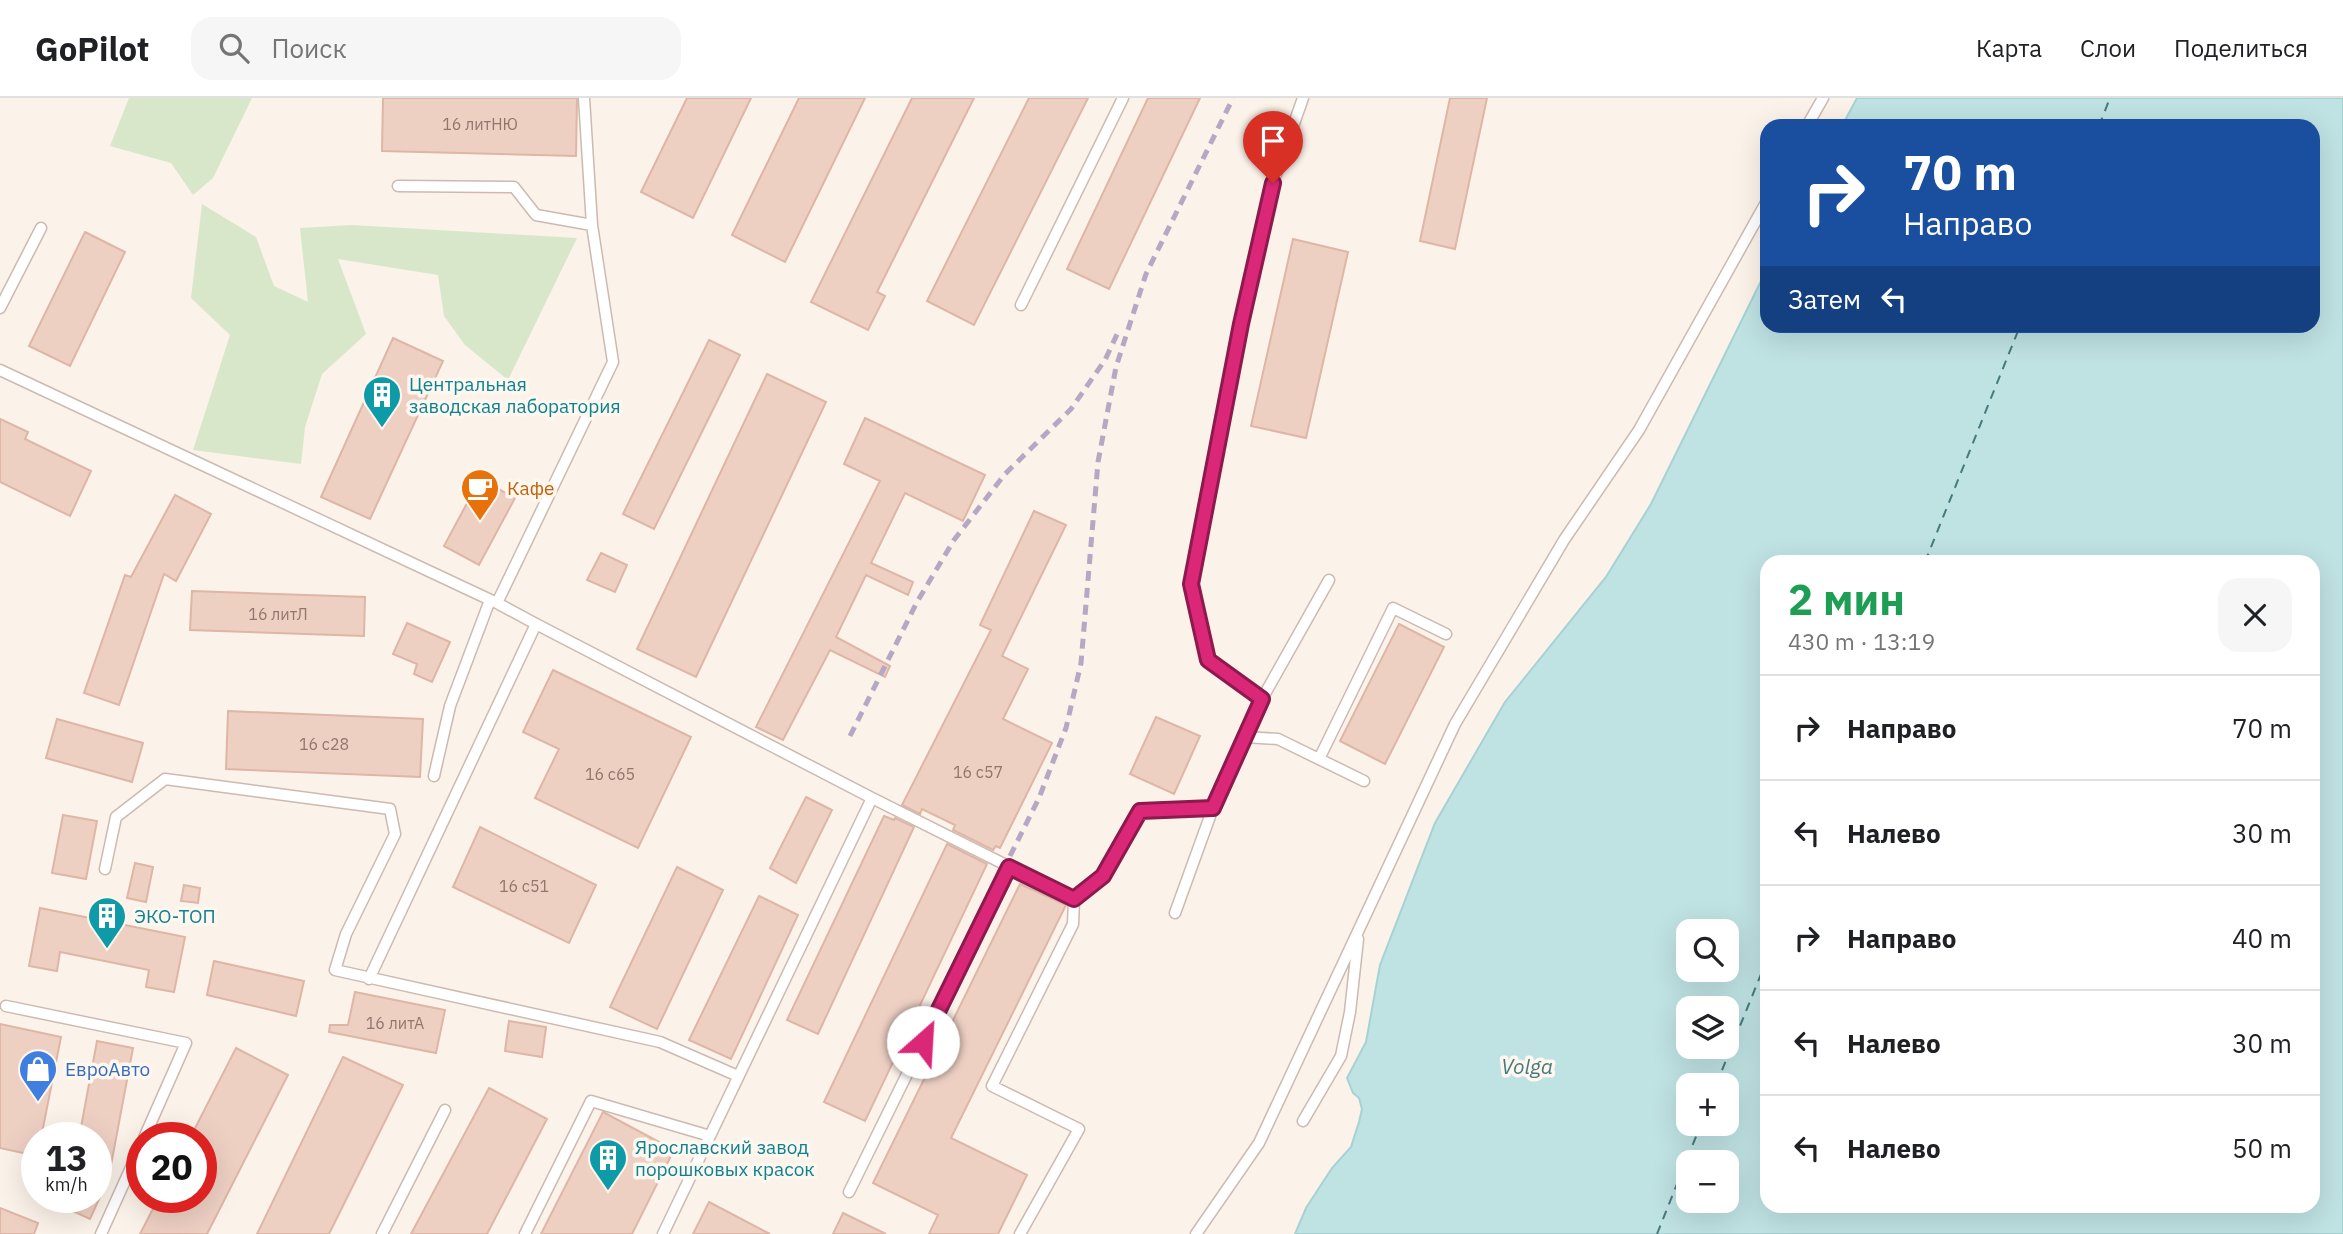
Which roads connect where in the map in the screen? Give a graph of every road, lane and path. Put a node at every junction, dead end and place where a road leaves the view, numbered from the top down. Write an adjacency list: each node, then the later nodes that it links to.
1 (584, 98): 8 (lane)
2 (1123, 98): 10 (lane)
3 (1303, 98): 17 (lane)
4 (1823, 98): 5 (lane)
5 (1811, 119)
6 (398, 186): 8 (lane)
7 (1760, 213): 28 (lane)
8 (592, 225): 14 (lane)
9 (41, 228): 11 (lane)
10 (1021, 304)
11 (0, 308)
12 (0, 370): 14 (lane)
13 (1329, 580): 17 (lane)
14 (493, 601): 15 (lane); 20 (lane)
15 (536, 624): 22 (lane); 29 (lane)
16 (1446, 634): 19 (lane)
17 (1262, 699): 18 (lane)
18 (1245, 737): 19 (lane); 23 (lane)
19 (1319, 759): 21 (lane)
20 (434, 776)
21 (1364, 781)
22 (872, 798): 24 (lane); 31 (lane)
23 (1213, 808): 26 (lane); 27 (lane)
24 (1009, 867): 26 (lane); 37 (lane)
25 (105, 869): 29 (lane)
26 (1074, 899): 42 (lane)
27 (1175, 913)
28 (1358, 932): 33 (lane); 43 (lane)
29 (369, 979): 31 (lane)
30 (6, 1006): 34 (lane)
31 (738, 1076): 35 (lane)
32 (444, 1110): 39 (lane)
33 (1303, 1121)
34 (151, 1122)
35 (710, 1136): 40 (lane); 41 (lane)
36 (126, 1179): 38 (lane)
37 (849, 1192)
38 (101, 1234)
39 (382, 1234)
40 (525, 1234)
41 (663, 1234)
42 (1020, 1234)
43 (1196, 1234)

